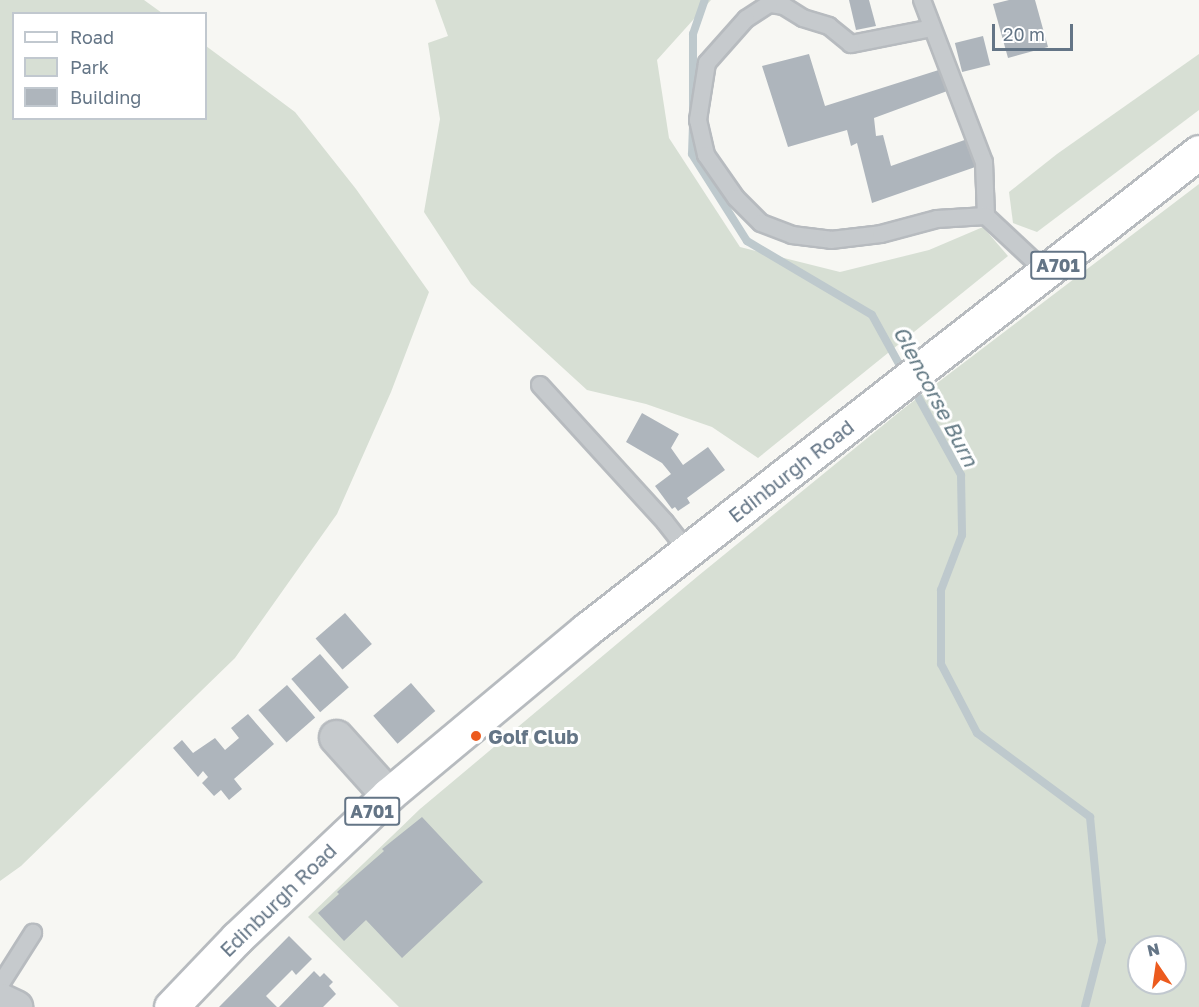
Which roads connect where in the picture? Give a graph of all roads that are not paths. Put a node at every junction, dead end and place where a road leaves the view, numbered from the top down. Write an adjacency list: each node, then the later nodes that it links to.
1 (922, 0): 2 (lane)
2 (932, 28): 4 (lane); 4 (lane)
3 (1199, 152): 5 (main road, Edinburgh Road / A701)
4 (986, 216): 5 (lane)
5 (1047, 273): 7 (main road, Edinburgh Road / A701)
6 (540, 385): 7 (lane)
7 (688, 551): 9 (main road, Edinburgh Road / A701)
8 (336, 737): 9 (street)
9 (388, 795): 14 (main road, Edinburgh Road / A701)
10 (33, 933): 11 (lane)
11 (0, 985)
12 (0, 1000): 13 (street)
13 (15, 1007)
14 (171, 1007)

